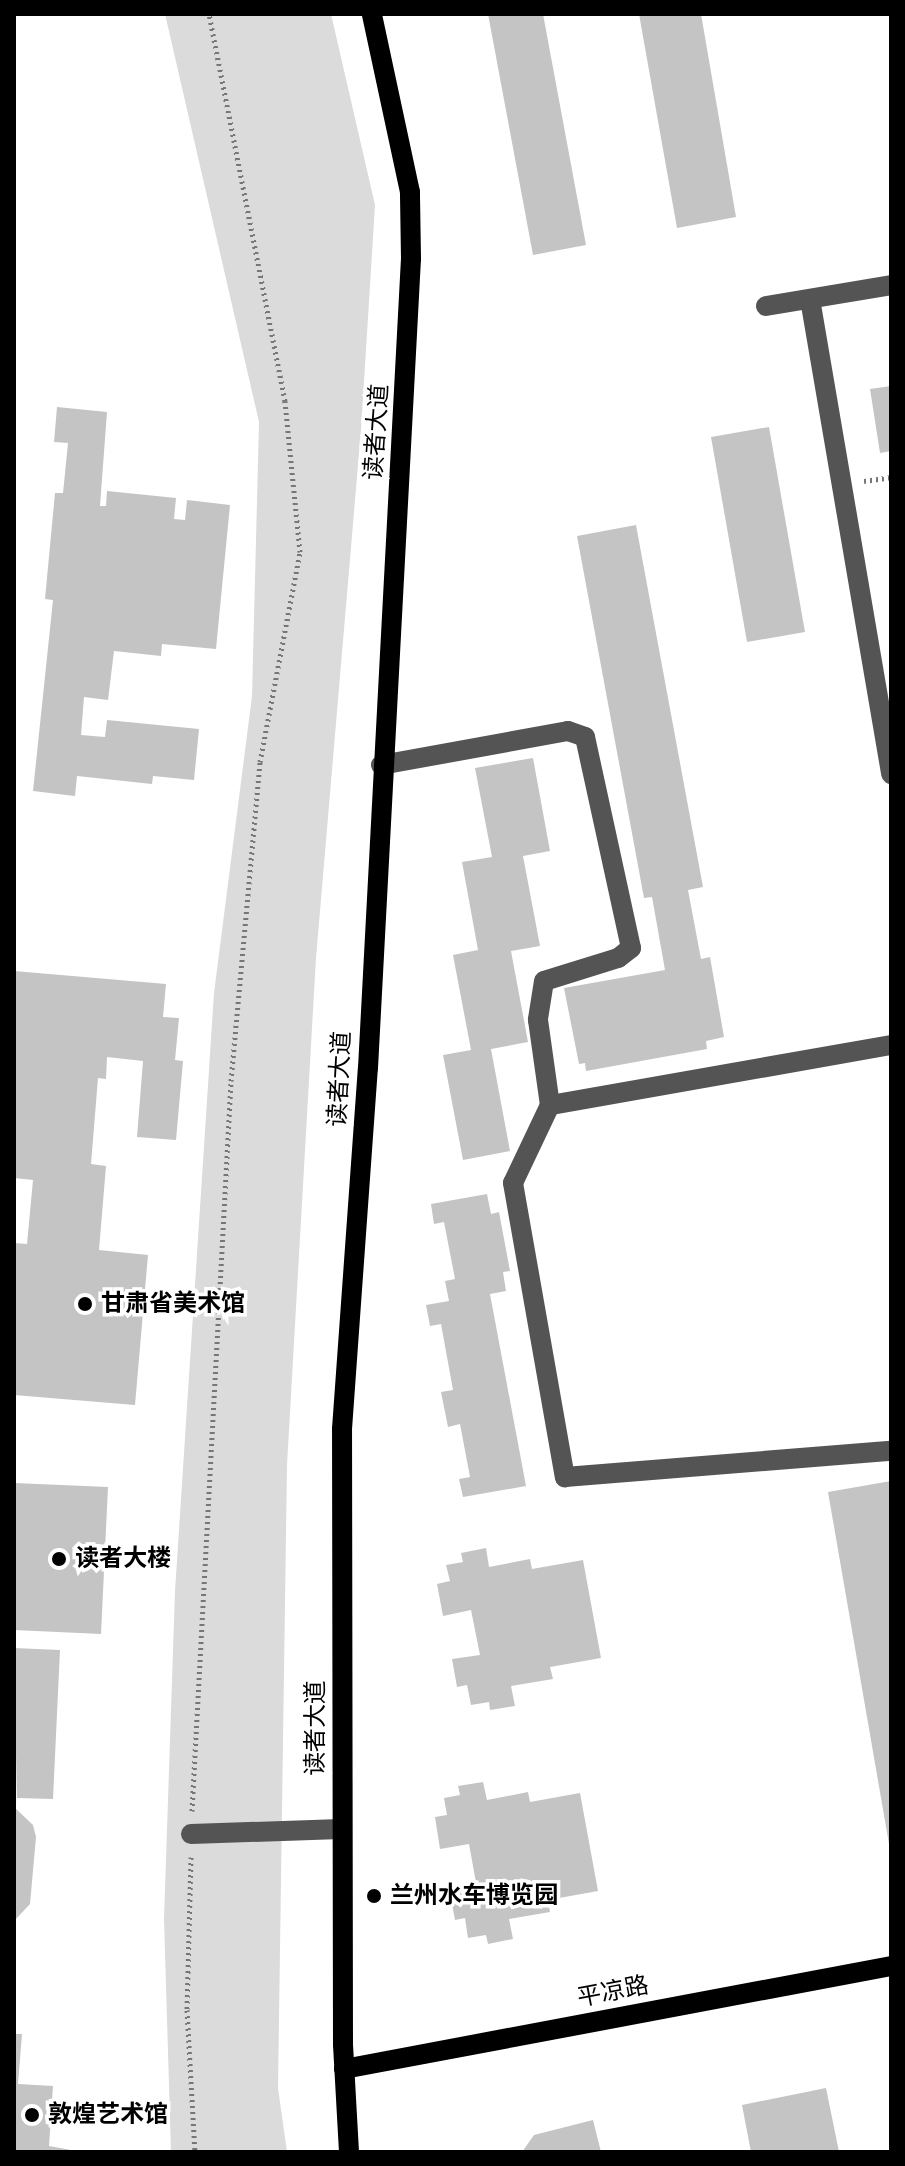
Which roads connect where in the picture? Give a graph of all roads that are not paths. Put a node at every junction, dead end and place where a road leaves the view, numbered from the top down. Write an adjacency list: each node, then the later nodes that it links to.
1 (372, 14): 5 (main road, 读者大道)
2 (891, 285): 3 (lane)
3 (810, 299): 4 (lane); 6 (lane)
4 (766, 306)
5 (381, 765): 8 (lane); 10 (main road, 读者大道)
6 (891, 774)
7 (891, 1045): 8 (lane)
8 (550, 1105): 9 (lane)
9 (891, 1451)
10 (341, 1829): 11 (lane); 13 (main road, 读者大道)
11 (191, 1834)
12 (891, 1966): 13 (main road, 平凉路)
13 (344, 2069): 14 (main road, 读者大道)
14 (349, 2152)

